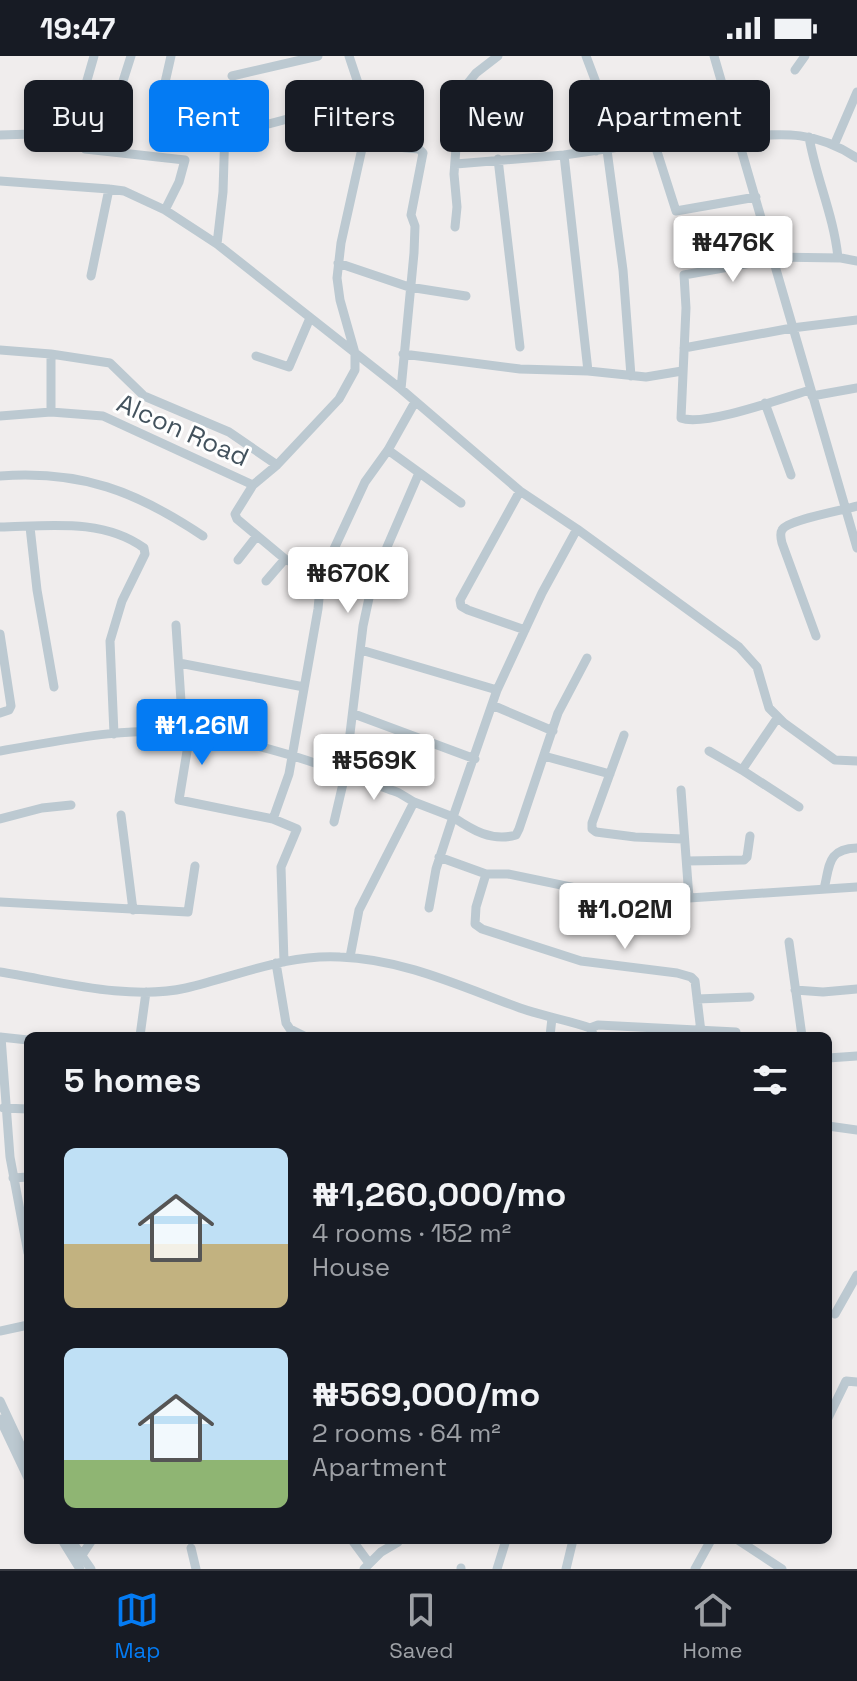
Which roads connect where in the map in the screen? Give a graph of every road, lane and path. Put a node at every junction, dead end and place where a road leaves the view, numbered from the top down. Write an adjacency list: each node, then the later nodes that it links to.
1 (94, 56): 12 (street)
2 (131, 56): 13 (street)
3 (171, 56): 14 (street)
4 (318, 56): 11 (street)
5 (349, 56): 15 (street)
6 (498, 56): 35 (street)
7 (586, 56): 16 (street)
8 (714, 56): 17 (street)
9 (805, 56): 10 (street)
10 (795, 70)
11 (232, 76)
12 (87, 80)
13 (123, 80)
14 (166, 80)
15 (356, 80)
16 (595, 80)
17 (721, 80)
18 (857, 92): 23 (street)
19 (24, 134): 20 (street)
20 (0, 135)
21 (770, 135): 22 (street)
22 (809, 137): 23 (street); 43 (street)
23 (835, 143): 33 (street)
24 (112, 152): 39 (street)
25 (225, 152): 41 (street)
26 (361, 152): 45 (street)
27 (422, 152): 47 (street)
28 (592, 152): 32 (street)
29 (602, 152): 61 (street)
30 (657, 152): 38 (street)
31 (743, 152): 38 (street)
32 (564, 155): 34 (street); 59 (street)
33 (857, 158)
34 (498, 159): 35 (street); 52 (street)
35 (456, 164): 40 (street)
36 (0, 181): 37 (street)
37 (109, 189): 39 (street); 46 (street)
38 (756, 197): 42 (street)
39 (165, 210): 41 (street)
40 (455, 227)
41 (217, 244): 49 (street)
42 (772, 258): 43 (street); 51 (street); 53 (street)
43 (838, 258): 44 (street)
44 (857, 261)
45 (338, 263): 47 (street); 55 (street)
46 (91, 276)
47 (409, 287): 48 (street); 57 (street)
48 (466, 296)
49 (310, 318): 55 (street); 58 (street)
50 (857, 320): 51 (street)
51 (792, 328): 53 (street); 64 (street)
52 (520, 347)
53 (684, 348): 60 (street)
54 (0, 350): 56 (street)
55 (355, 353): 63 (street); 70 (street)
56 (51, 354): 67 (street); 70 (street)
57 (403, 354): 59 (street); 63 (street)
58 (256, 356)
59 (588, 371): 61 (street)
60 (682, 371): 61 (street); 66 (street)
61 (631, 376)
62 (857, 388): 64 (street)
63 (401, 389): 65 (street)
64 (811, 393): 66 (street); 78 (street)
65 (415, 402): 69 (street); 75 (street)
66 (765, 403): 72 (street)
67 (51, 412): 68 (street, Alcon Road); 74 (street, Alcon Road)
68 (0, 416)
69 (388, 450): 71 (street); 87 (street)
70 (277, 465): 74 (street)
71 (419, 473): 76 (street); 93 (street)
72 (791, 475)
73 (0, 476): 82 (street)
74 (253, 485): 83 (street)
75 (520, 491): 81 (street); 90 (street)
76 (461, 503)
77 (857, 506): 78 (street)
78 (845, 510): 84 (street); 92 (street)
79 (0, 527): 80 (street)
80 (30, 527): 96 (street); 105 (street)
81 (577, 529): 90 (street); 102 (street)
82 (203, 536)
83 (256, 537): 85 (street); 86 (street)
84 (857, 548)
85 (285, 559): 87 (street); 88 (street)
86 (238, 560)
87 (321, 577): 97 (street)
88 (266, 581)
89 (176, 625): 95 (street)
90 (525, 630): 98 (street)
91 (0, 634): 100 (street)
92 (816, 636)
93 (361, 650): 98 (street); 101 (street)
94 (587, 658): 103 (street)
95 (179, 663): 97 (street); 104 (street)
96 (54, 687)
97 (304, 687): 109 (street)
98 (497, 690): 99 (street)
99 (492, 705): 103 (street); 111 (street)
100 (0, 713)
101 (354, 714): 111 (street); 115 (street)
102 (778, 717): 112 (street); 113 (street)
103 (553, 731): 110 (street)
104 (186, 733): 105 (street); 109 (street); 123 (street)
105 (114, 734): 107 (street)
106 (624, 735): 114 (street)
107 (0, 751)
108 (709, 751): 113 (street)
109 (291, 755): 115 (street); 123 (street)
110 (544, 756): 114 (street); 121 (street)
111 (475, 759): 121 (street)
112 (857, 761)
113 (742, 770): 119 (street)
114 (610, 774): 126 (street)
115 (345, 775): 117 (street); 124 (street)
116 (681, 790): 126 (street)
117 (414, 802): 121 (street); 139 (street)
118 (71, 805): 122 (street)
119 (799, 807)
120 (121, 815): 137 (street)
121 (453, 817): 128 (street)
122 (0, 819)
123 (273, 819): 140 (street)
124 (334, 822)
125 (750, 836): 129 (street)
126 (683, 839): 129 (street)
127 (857, 848): 133 (street)
128 (439, 857): 131 (street); 136 (street)
129 (687, 861): 134 (street)
130 (195, 866): 137 (street)
131 (486, 874): 134 (street); 146 (street)
132 (857, 887): 133 (street)
133 (824, 889): 134 (street)
134 (689, 898)
135 (0, 902): 137 (street)
136 (429, 908)
137 (133, 910)
138 (789, 942): 143 (street)
139 (350, 957): 140 (street); 147 (street)
140 (280, 963): 144 (street); 149 (street)
141 (0, 972): 144 (street)
142 (857, 989): 143 (street)
143 (795, 990): 154 (street)
144 (146, 992): 148 (street)
145 (750, 997): 146 (street)
146 (697, 999): 152 (street)
147 (552, 1018): 150 (street); 151 (street)
148 (141, 1032)
149 (296, 1032)
150 (550, 1032)
151 (592, 1032): 152 (street)
152 (701, 1032): 153 (street)
153 (736, 1032)
154 (801, 1032)
155 (1, 1037): 156 (street); 159 (street)
156 (24, 1040)
157 (857, 1056): 158 (street)
158 (832, 1058)
159 (3, 1108): 160 (street); 163 (street)
160 (24, 1109)
161 (832, 1128): 162 (street)
162 (857, 1130)
163 (4, 1147): 165 (street)
164 (24, 1177): 165 (street)
165 (13, 1178): 166 (street)
166 (24, 1232)
167 (857, 1275): 168 (street)
168 (835, 1314)
169 (24, 1326): 170 (street)
170 (0, 1331)
171 (857, 1382): 173 (street)
172 (0, 1401): 175 (street)
173 (832, 1409)
174 (0, 1419): 176 (street)
175 (24, 1452)
176 (24, 1470)
177 (64, 1544): 189 (street)
178 (74, 1544): 187 (street)
179 (89, 1544): 187 (street)
180 (354, 1544): 188 (street)
181 (395, 1544): 188 (street)
182 (505, 1544): 192 (street)
183 (572, 1544): 193 (street)
184 (709, 1544): 194 (street)
185 (744, 1544): 195 (street)
186 (191, 1548): 191 (street)
187 (82, 1555): 190 (street)
188 (366, 1566)
189 (80, 1569)
190 (91, 1569)
191 (196, 1569)
192 (497, 1569)
193 (566, 1569)
194 (695, 1569)
195 (782, 1569)

